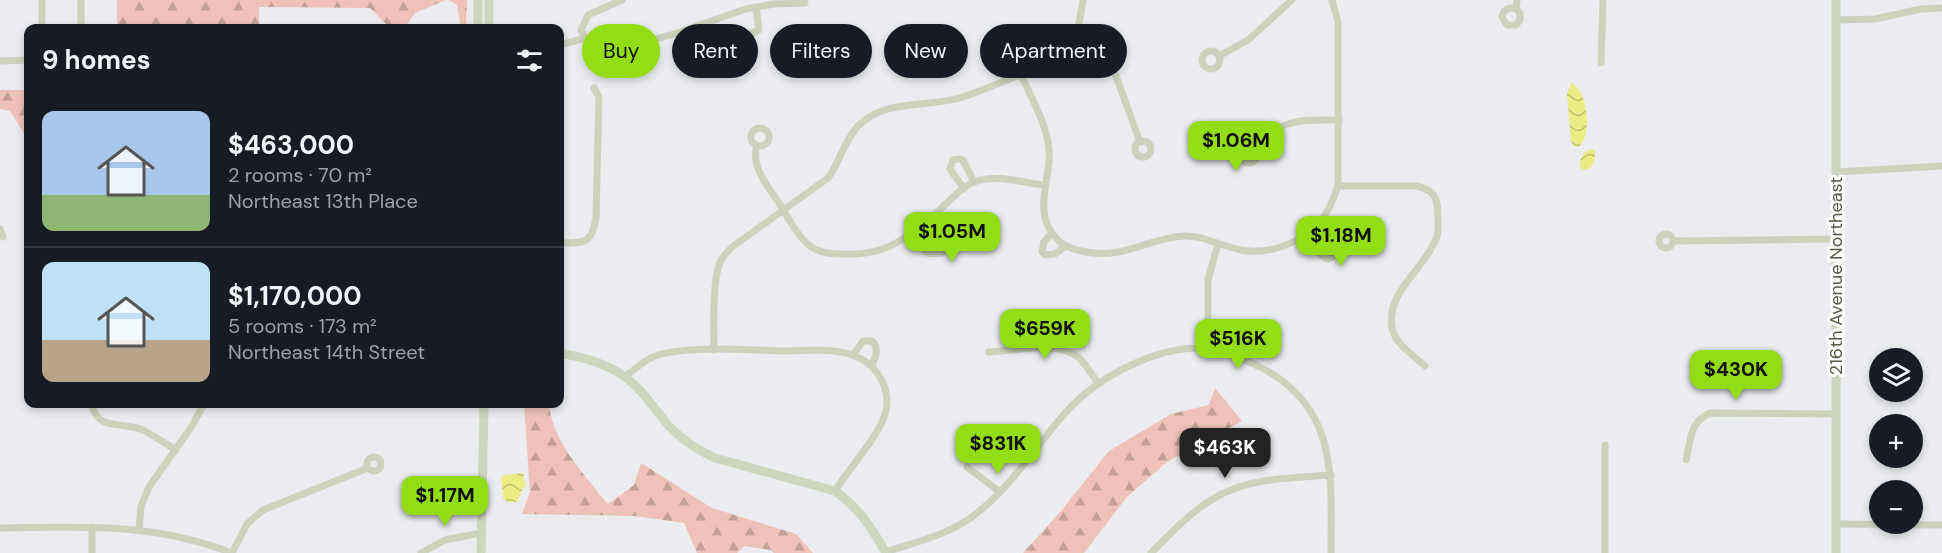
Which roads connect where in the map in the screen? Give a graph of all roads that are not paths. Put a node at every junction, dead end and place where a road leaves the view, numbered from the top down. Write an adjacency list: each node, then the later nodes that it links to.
1 (42, 0): 17 (street)
2 (81, 0): 18 (street)
3 (478, 0): 19 (street)
4 (489, 0): 20 (street)
5 (622, 0): 21 (street)
6 (1083, 0): 22 (street)
7 (1292, 0): 27 (street)
8 (1332, 0): 35 (street)
9 (1517, 0): 15 (street)
10 (1604, 0): 30 (street)
11 (1836, 0): 16 (street, 216th Avenue Northeast)
12 (805, 3): 13 (street)
13 (756, 7): 23 (street); 24 (street)
14 (1942, 8): 16 (street)
15 (1516, 9)
16 (1836, 20): 40 (street, 216th Avenue Northeast)
17 (42, 24)
18 (81, 24)
19 (478, 24)
20 (489, 24)
21 (584, 24)
22 (1080, 24)
23 (758, 30)
24 (660, 38)
25 (582, 39): 26 (street)
26 (564, 44)
27 (1219, 56)
28 (24, 60): 29 (street)
29 (0, 61)
30 (1601, 63)
31 (1011, 78): 45 (street)
32 (1024, 78): 42 (street)
33 (1117, 78): 36 (street)
34 (594, 88): 53 (street)
35 (1339, 120): 38 (street); 43 (street)
36 (1140, 142)
37 (757, 145): 45 (street)
38 (1254, 147)
39 (1942, 166): 40 (street)
40 (1836, 172): 51 (street, 216th Avenue Northeast)
41 (974, 182): 42 (street); 44 (street); 44 (street)
42 (1044, 185): 48 (street)
43 (1338, 186): 54 (street); 62 (street)
44 (964, 189): 46 (street)
45 (782, 209): 49 (street); 57 (street)
46 (932, 216): 49 (street); 49 (street)
47 (0, 229): 50 (street)
48 (1052, 233): 55 (street); 55 (street)
49 (910, 234)
50 (3, 237)
51 (1836, 239): 52 (street); 68 (street, 216th Avenue Northeast)
52 (1673, 241)
53 (564, 243)
54 (1218, 244): 55 (street); 56 (street)
55 (1066, 246)
56 (1208, 349): 64 (street); 74 (street)
57 (714, 350): 60 (street); 63 (street)
58 (989, 352): 64 (street)
59 (564, 354): 63 (street)
60 (853, 355): 61 (street); 61 (street)
61 (872, 366): 75 (street)
62 (1425, 366)
63 (625, 377): 75 (street)
64 (1098, 383): 76 (street)
65 (92, 408): 70 (street)
66 (202, 408): 70 (street)
67 (484, 408): 82 (street)
68 (1836, 414): 71 (street); 77 (street, 216th Avenue Northeast)
69 (1605, 445): 90 (street)
70 (176, 450): 81 (street)
71 (1686, 460)
72 (967, 467): 76 (street)
73 (368, 468): 84 (street)
74 (1331, 475): 88 (street); 89 (street)
75 (835, 491): 87 (street)
76 (1000, 492): 87 (street)
77 (1836, 524): 78 (street); 91 (street, 216th Avenue Northeast)
78 (1942, 525)
79 (92, 527): 80 (street); 81 (street); 83 (street)
80 (0, 528)
81 (139, 529): 84 (street)
82 (481, 533): 85 (street); 86 (street)
83 (92, 553)
84 (232, 553)
85 (421, 553)
86 (481, 553)
87 (886, 553)
88 (1150, 553)
89 (1331, 553)
90 (1605, 553)
91 (1836, 553)

